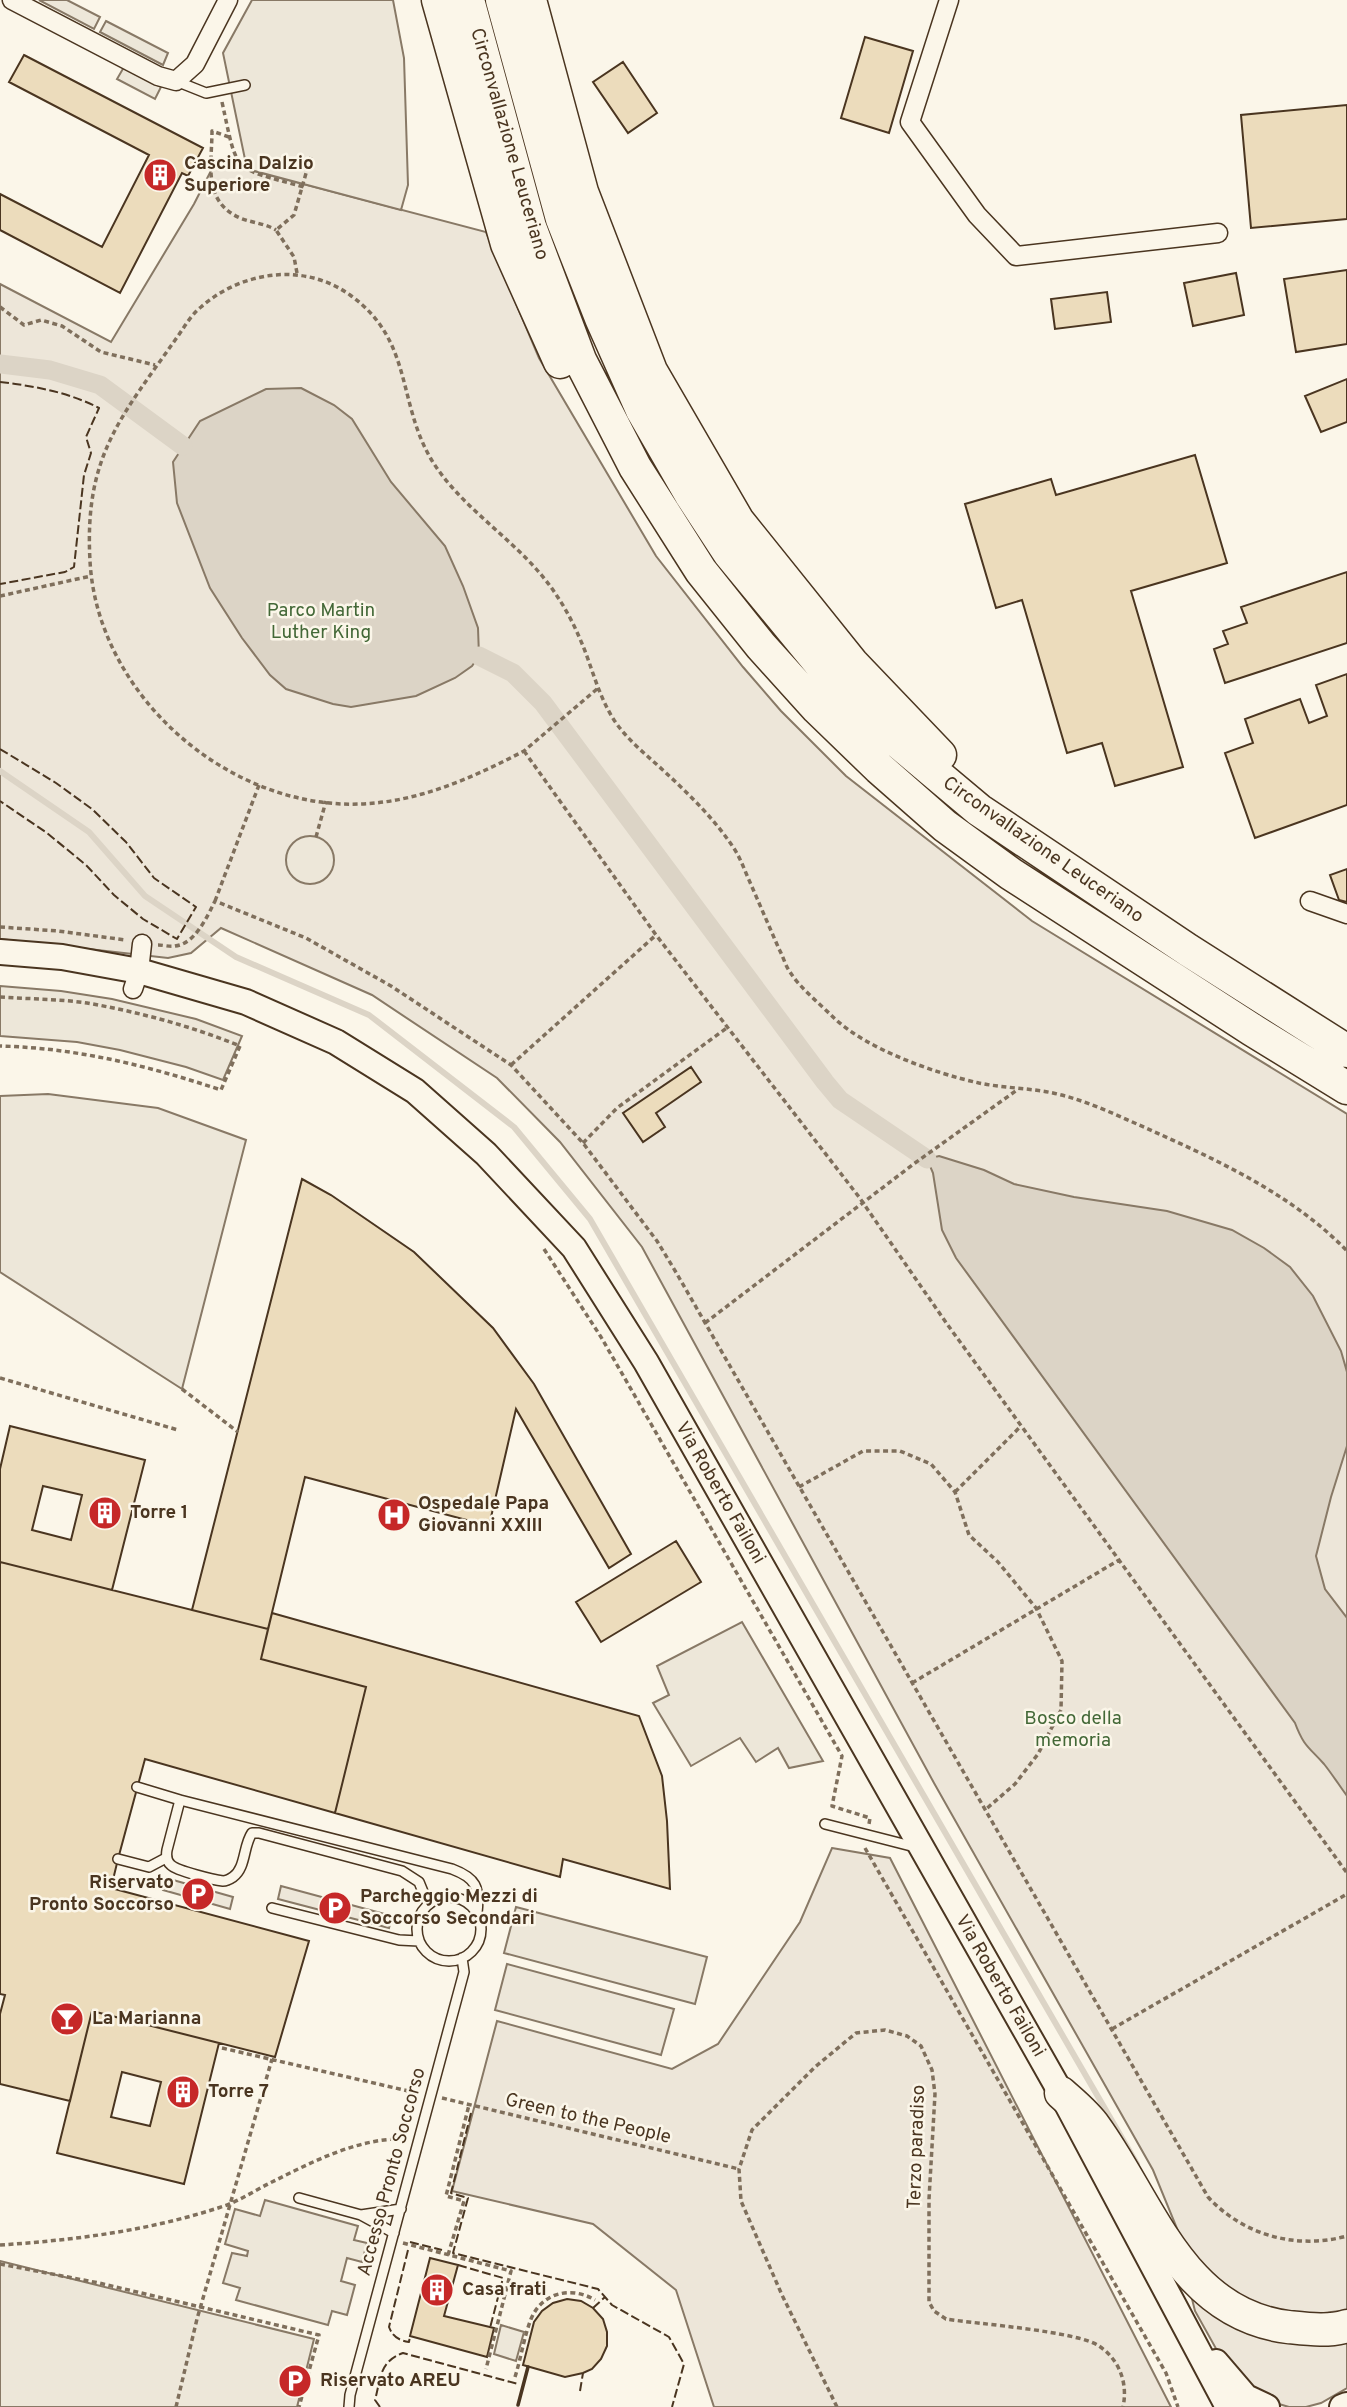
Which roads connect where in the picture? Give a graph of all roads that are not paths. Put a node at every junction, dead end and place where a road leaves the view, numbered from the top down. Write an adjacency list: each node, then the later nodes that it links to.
1 (12, 0): 8 (street)
2 (229, 0): 8 (street)
3 (438, 0): 11 (highway)
4 (468, 0): 11 (highway, Circonvallazione Leuceriano)
5 (502, 0): 12 (highway, Circonvallazione Leuceriano)
6 (530, 0): 12 (highway)
7 (949, 0): 10 (street)
8 (176, 81): 9 (lane)
9 (245, 85)
10 (1218, 233)
11 (701, 570): 19 (highway, Circonvallazione Leuceriano)
12 (1038, 851): 18 (highway, Circonvallazione Leuceriano)
13 (1310, 901): 14 (street)
14 (1347, 914)
15 (142, 943): 17 (street)
16 (0, 952): 17 (street, Via Roberto Failoni)
17 (136, 980): 23 (street, Via Roberto Failoni)
18 (1347, 1051)
19 (1347, 1088)
20 (137, 1787): 21 (lane, Accesso Pronto Soccorso)
21 (180, 1800): 24 (lane); 28 (lane, Accesso Pronto Soccorso)
22 (825, 1824): 23 (lane)
23 (922, 1849): 31 (street, Via Roberto Failoni)
24 (166, 1858): 25 (lane); 26 (lane)
25 (118, 1859)
26 (428, 1904): 28 (lane); 29 (lane)
27 (272, 1908): 29 (lane)
28 (477, 1913): 30 (lane, Accesso Pronto Soccorso)
29 (419, 1941): 30 (lane)
30 (462, 1958): 33 (lane, Accesso Pronto Soccorso)
31 (1061, 2092): 36 (street, Via Roberto Failoni); 37 (highway)
32 (299, 2198): 34 (lane)
33 (401, 2209): 34 (lane); 35 (lane, Accesso Pronto Soccorso)
34 (361, 2215): 35 (lane)
35 (393, 2237): 39 (lane, Accesso Pronto Soccorso)
36 (1185, 2323): 40 (street, Via Roberto Failoni); 41 (street, Via Roberto Failoni)
37 (1347, 2326)
38 (1347, 2405): 42 (street)
39 (347, 2407)
40 (1228, 2407)
41 (1267, 2407)
42 (1342, 2407)

